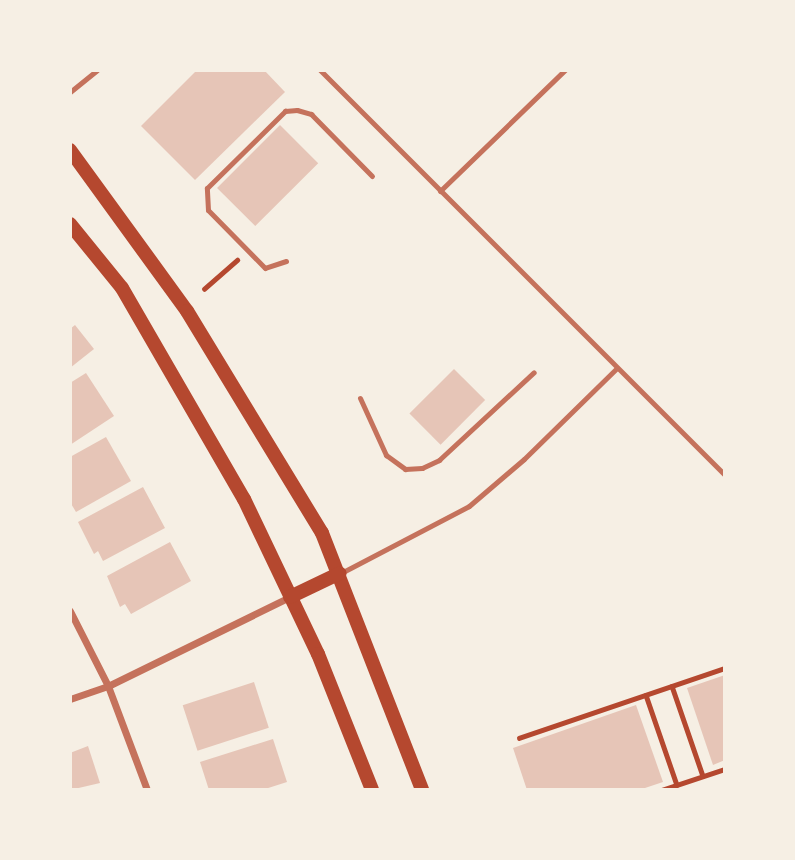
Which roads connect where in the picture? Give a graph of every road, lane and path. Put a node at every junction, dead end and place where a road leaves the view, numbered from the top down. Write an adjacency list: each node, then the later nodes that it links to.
1 (97, 70): 4 (lane)
2 (320, 70): 7 (lane)
3 (565, 70): 7 (lane)
4 (70, 92)
5 (70, 150): 16 (main road)
6 (373, 176): 10 (lane)
7 (440, 191): 12 (lane)
8 (70, 224): 17 (main road)
9 (242, 255): 11 (path)
10 (286, 261)
11 (204, 289)
12 (617, 368): 15 (lane); 16 (lane)
13 (534, 372): 14 (lane)
14 (360, 398)
15 (725, 475)
16 (340, 573): 17 (main road); 30 (main road)
17 (290, 597): 20 (street); 29 (main road)
18 (70, 611): 20 (street)
19 (725, 668): 21 (path)
20 (108, 685): 23 (street); 28 (street)
21 (672, 686): 22 (path); 26 (path)
22 (646, 695): 24 (path); 27 (path)
23 (70, 699)
24 (519, 738)
25 (725, 769): 26 (path)
26 (703, 776): 27 (path)
27 (677, 785): 31 (path)
28 (147, 790)
29 (372, 790)
30 (422, 790)
31 (662, 790)

